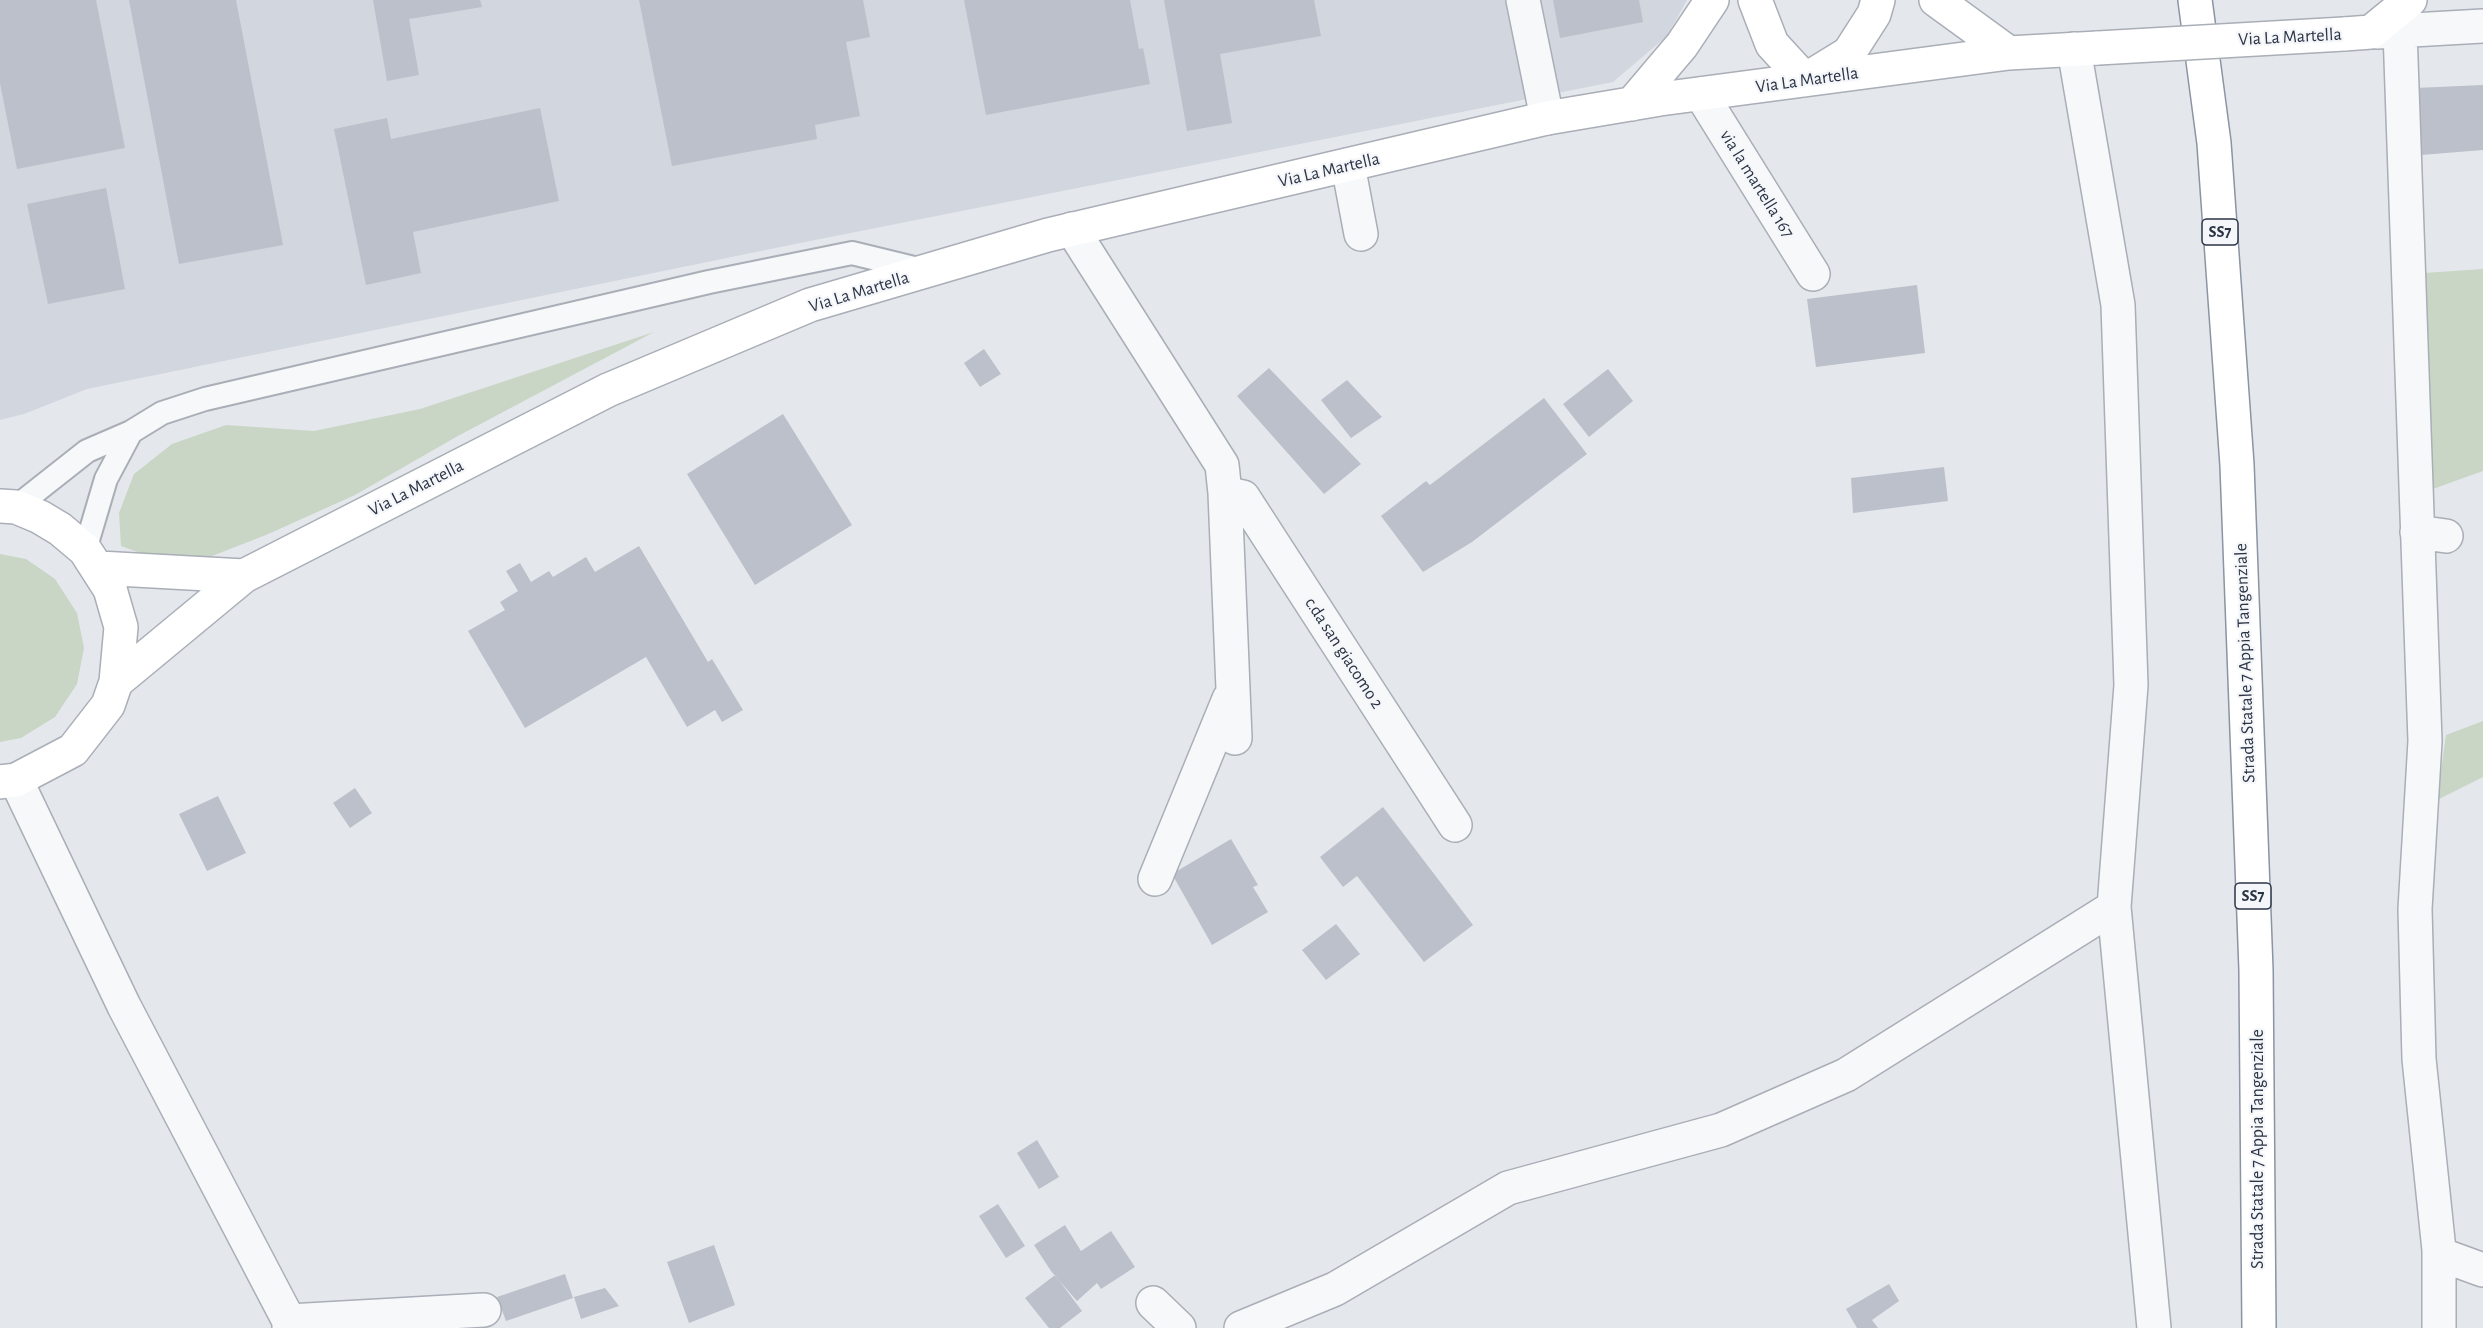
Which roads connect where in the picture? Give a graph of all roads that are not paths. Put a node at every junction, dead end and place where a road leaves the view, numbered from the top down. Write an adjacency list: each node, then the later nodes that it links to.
1 (1523, 0): 15 (street)
2 (1712, 0): 14 (main road)
3 (1755, 0): 12 (main road)
4 (1878, 0): 12 (main road)
5 (1936, 0): 11 (main road)
6 (2195, 0): 41 (main road, Strada Statale 7 Appia Tangenziale / SS7)
7 (2410, 0): 9 (main road)
8 (2483, 26): 9 (street, Via La Martella)
9 (2371, 32): 10 (main road, Via La Martella, bridge); 33 (street)
10 (2086, 49): 11 (main road, Via La Martella); 32 (street)
11 (2009, 53): 12 (main road, Via La Martella)
12 (1805, 80): 13 (main road, Via La Martella)
13 (1701, 94): 14 (main road, Via La Martella); 20 (street, via la martella 167)
14 (1632, 104): 15 (main road, Via La Martella)
15 (1547, 118): 16 (main road, Via La Martella)
16 (1348, 165): 17 (main road, Via La Martella); 18 (street, Via La Martella)
17 (1072, 229): 19 (main road, Via La Martella); 22 (street)
18 (1361, 234)
19 (928, 271): 21 (lane); 25 (main road, Via La Martella)
20 (1813, 274)
21 (131, 432): 23 (lane); 24 (lane)
22 (1225, 493): 27 (street); 30 (street, c.da san giacomo 2)
23 (5, 504): 24 (main road)
24 (92, 559): 25 (main road); 26 (main road)
25 (244, 576): 26 (main road, Via La Martella)
26 (116, 682): 29 (main road)
27 (1233, 689): 28 (street); 31 (street)
28 (1235, 738)
29 (8, 781): 37 (street)
30 (1455, 825)
31 (1155, 879)
32 (2114, 907): 39 (street); 40 (street)
33 (2439, 1254): 34 (street); 42 (street)
34 (2483, 1270)
35 (1153, 1303): 38 (street)
36 (484, 1310): 37 (street)
37 (289, 1324)
38 (1179, 1328)
39 (1241, 1328)
40 (2154, 1328)
41 (2259, 1328)
42 (2439, 1328)

